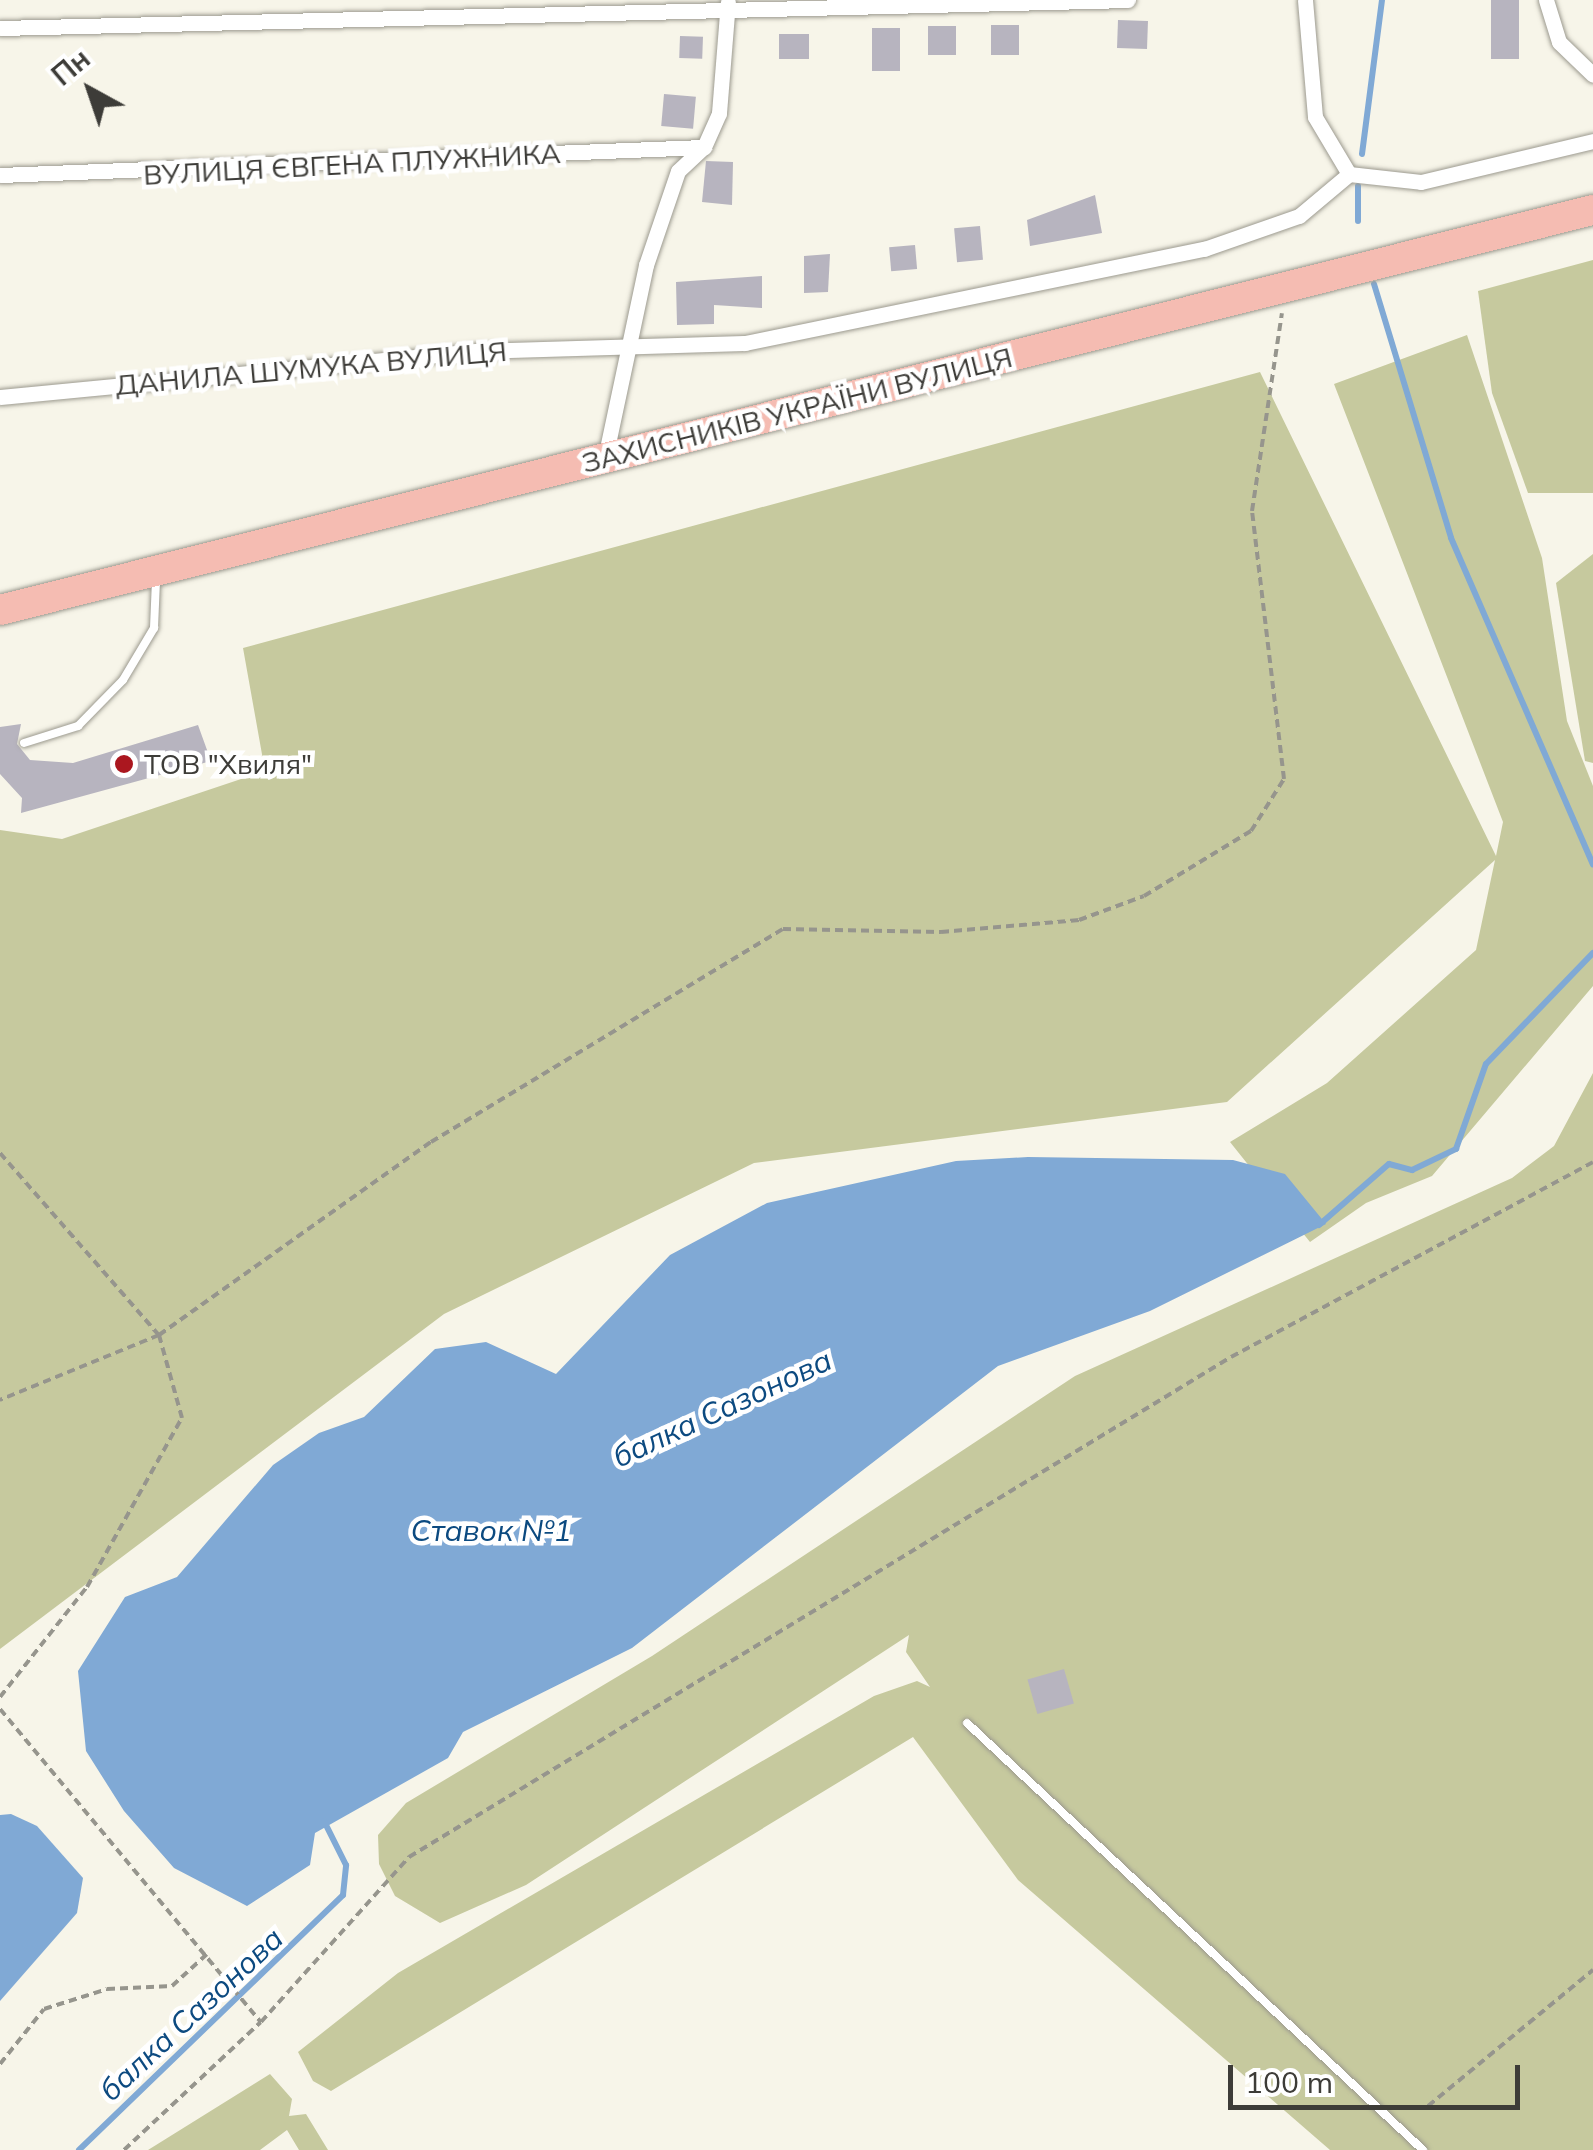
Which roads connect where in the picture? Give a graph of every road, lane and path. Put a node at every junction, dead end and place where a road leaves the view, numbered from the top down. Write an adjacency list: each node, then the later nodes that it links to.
1 (1128, 0): 4 (street)
2 (1305, 0): 10 (street)
3 (1546, 0): 7 (street)
4 (1068, 2): 5 (street)
5 (728, 4): 6 (street); 9 (street)
6 (0, 28)
7 (1593, 75)
8 (1593, 141): 10 (street)
9 (704, 147): 11 (street, ВУЛИЦЯ ЄВГЕНА ПЛУЖНИКА); 14 (street)
10 (1349, 174): 14 (street, ДАНИЛА ШУМУКА ВУЛИЦЯ)
11 (0, 175)
12 (1593, 210): 13 (highway, ЗАХИСНИКІВ УКРАЇНИ ВУЛИЦЯ)
13 (1293, 285): 16 (highway, ЗАХИСНИКІВ УКРАЇНИ ВУЛИЦЯ); 22 (path)
14 (622, 350): 15 (street, ДАНИЛА ШУМУКА ВУЛИЦЯ); 16 (street)
15 (0, 397)
16 (605, 458): 17 (highway, ЗАХИСНИКІВ УКРАЇНИ ВУЛИЦЯ)
17 (154, 571): 18 (highway, ЗАХИСНИКІВ УКРАЇНИ ВУЛИЦЯ); 19 (lane)
18 (0, 610)
19 (24, 743)
20 (0, 1153): 22 (path)
21 (1593, 1162): 29 (path)
22 (159, 1335): 23 (path); 24 (path)
23 (0, 1400)
24 (0, 1697)
25 (0, 1709): 27 (path)
26 (967, 1722): 33 (lane)
27 (208, 1954): 29 (path); 30 (path)
28 (1593, 1970): 31 (path)
29 (261, 2022): 32 (path)
30 (0, 2064)
31 (1428, 2106)
32 (124, 2150)
33 (1423, 2150)

